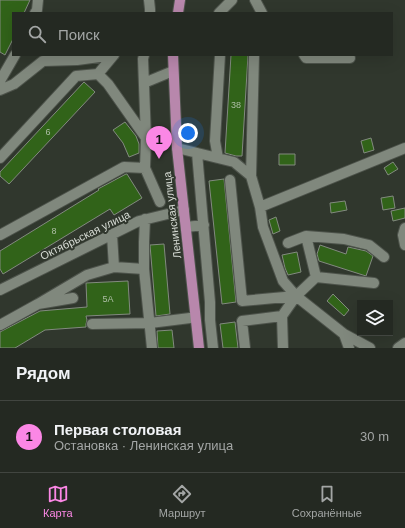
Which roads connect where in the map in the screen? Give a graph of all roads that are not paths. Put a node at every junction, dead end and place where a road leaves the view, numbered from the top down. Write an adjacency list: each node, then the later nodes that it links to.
1 (38, 0): 6 (street)
2 (149, 0): 7 (street)
3 (180, 0): 8 (main road)
4 (232, 0): 9 (street)
5 (255, 0): 10 (street)
6 (36, 12)
7 (150, 12)
8 (178, 12)
9 (220, 12)
10 (261, 12)
11 (14, 56): 22 (street)
12 (107, 56): 24 (street)
13 (113, 56): 21 (street)
14 (142, 56): 23 (street)
15 (173, 56): 20 (main road, Ленинская улица)
16 (220, 56): 30 (street)
17 (254, 56): 32 (street)
18 (305, 56): 19 (street)
19 (350, 58)
20 (173, 71): 23 (street); 26 (main road, Ленинская улица)
21 (98, 74): 25 (street); 29 (street)
22 (0, 81)
23 (144, 83): 25 (street)
24 (0, 90)
25 (146, 138): 31 (street)
26 (177, 148): 28 (street); 36 (main road, Ленинская улица)
27 (405, 150): 35 (street)
28 (197, 153): 30 (street); 38 (street)
29 (0, 158)
30 (218, 158): 32 (street)
31 (145, 168): 34 (street); 42 (street)
32 (251, 176): 35 (street)
33 (230, 180): 52 (street)
34 (160, 202)
35 (260, 207): 52 (street)
36 (184, 210): 37 (street, Октябрьская улица); 39 (main road, Ленинская улица)
37 (144, 219): 41 (street, Октябрьская улица); 48 (street)
38 (204, 225): 39 (street); 64 (street)
39 (186, 227): 63 (main road, Ленинская улица)
40 (405, 228): 45 (street)
41 (112, 235): 47 (street); 51 (street, Октябрьская улица)
42 (0, 236)
43 (306, 236): 44 (street); 46 (street); 49 (street)
44 (288, 243)
45 (405, 245)
46 (384, 257)
47 (114, 267): 48 (street); 54 (street)
48 (144, 269): 57 (street)
49 (316, 277): 50 (street); 52 (street)
50 (374, 283)
51 (0, 289)
52 (296, 296): 55 (street); 60 (street)
53 (73, 298): 54 (street)
54 (38, 304): 59 (street)
55 (282, 316): 65 (street); 66 (street)
56 (190, 318): 57 (street)
57 (150, 323): 58 (street); 62 (street)
58 (92, 324)
59 (0, 325)
60 (344, 334): 67 (street); 68 (street)
61 (405, 343): 69 (street)
62 (152, 348)
63 (199, 348)
64 (213, 348)
65 (245, 348)
66 (283, 348)
67 (349, 348)
68 (370, 348)
69 (398, 348)

